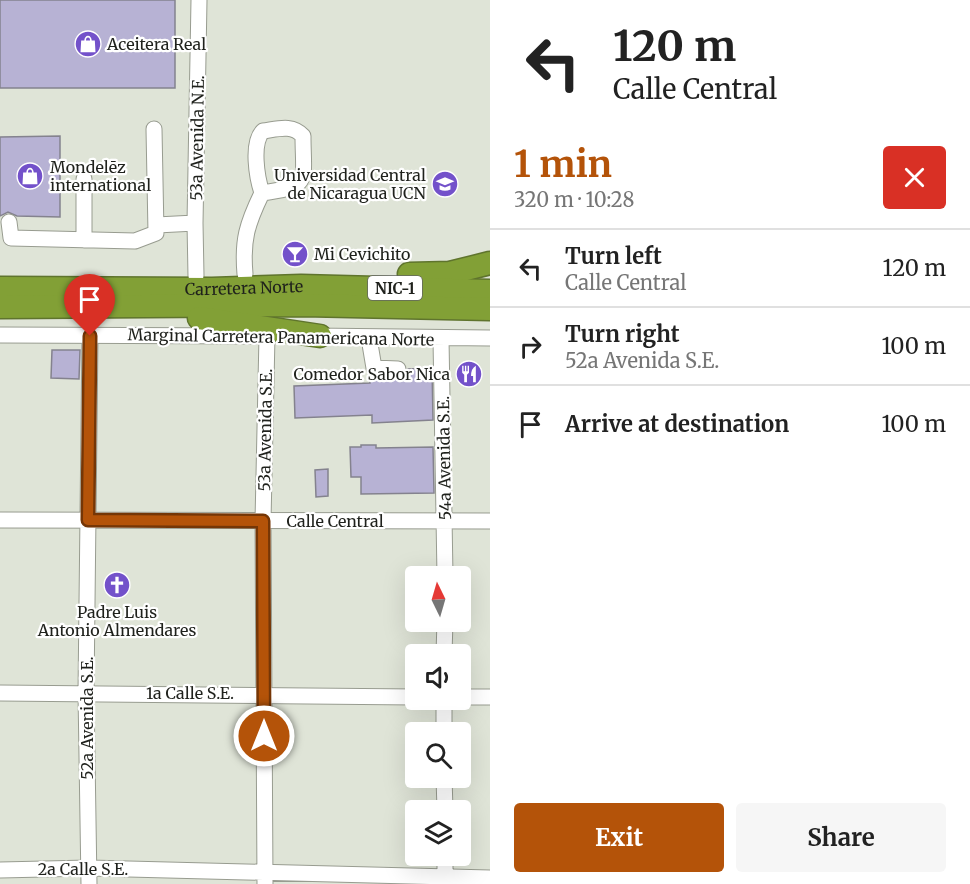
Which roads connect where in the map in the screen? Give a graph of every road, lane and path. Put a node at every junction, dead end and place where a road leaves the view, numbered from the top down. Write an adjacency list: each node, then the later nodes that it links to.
1 (199, 0): 6 (street, 53a Avenida N.E.)
2 (154, 129): 7 (street)
3 (84, 179): 8 (street)
4 (262, 194): 4 (street); 10 (street)
5 (9, 222): 8 (street)
6 (195, 223): 7 (street); 11 (street, 53a Avenida N.E.)
7 (157, 225): 8 (street)
8 (84, 240)
9 (487, 262): 10 (highway)
10 (245, 274): 11 (highway)
11 (196, 276): 12 (highway)
12 (10, 288): 14 (highway, Carretera Norte / NIC-1)
13 (490, 291): 14 (highway, Carretera Norte / NIC-1)
14 (302, 296): 16 (highway, Carretera Norte / NIC-1); 17 (highway, Carretera Norte / NIC-1)
15 (0, 307): 16 (highway, Carretera Norte / NIC-1)
16 (126, 308): 21 (highway)
17 (490, 309)
18 (0, 335): 19 (street, Marginal Carretera Panamericana Norte)
19 (90, 336): 20 (street, Marginal Carretera Panamericana Norte); 27 (street, 52a Avenida S.E.)
20 (267, 336): 21 (street, Marginal Carretera Panamericana Norte); 28 (street, 53a Avenida S.E.)
21 (320, 336): 22 (street, Marginal Carretera Panamericana Norte)
22 (369, 338): 24 (street, Marginal Carretera Panamericana Norte); 25 (street)
23 (490, 338): 24 (street, Marginal Carretera Panamericana Norte)
24 (441, 339): 30 (street, 54a Avenida S.E.)
25 (398, 369)
26 (0, 520): 27 (street, Calle Central)
27 (88, 520): 28 (street, Calle Central); 33 (street, 52a Avenida S.E.)
28 (263, 521): 30 (street, Calle Central); 34 (street, 53a Avenida S.E.)
29 (490, 521): 30 (street, Calle Central)
30 (446, 522): 31 (street, 54a Avenida S.E.)
31 (445, 566)
32 (0, 693): 33 (street, 1a Calle S.E.)
33 (86, 693): 34 (street, 1a Calle S.E.); 39 (street, 52a Avenida S.E.)
34 (264, 693): 35 (street, 1a Calle S.E.); 40 (street, 53a Avenida S.E.)
35 (405, 697)
36 (471, 697): 37 (street)
37 (490, 697)
38 (0, 870): 39 (street, 2a Calle S.E.)
39 (89, 876): 40 (street, 2a Calle S.E.)
40 (265, 878): 42 (street, 2a Calle S.E.)
41 (490, 878): 42 (street, 2a Calle S.E.)
42 (445, 881)

